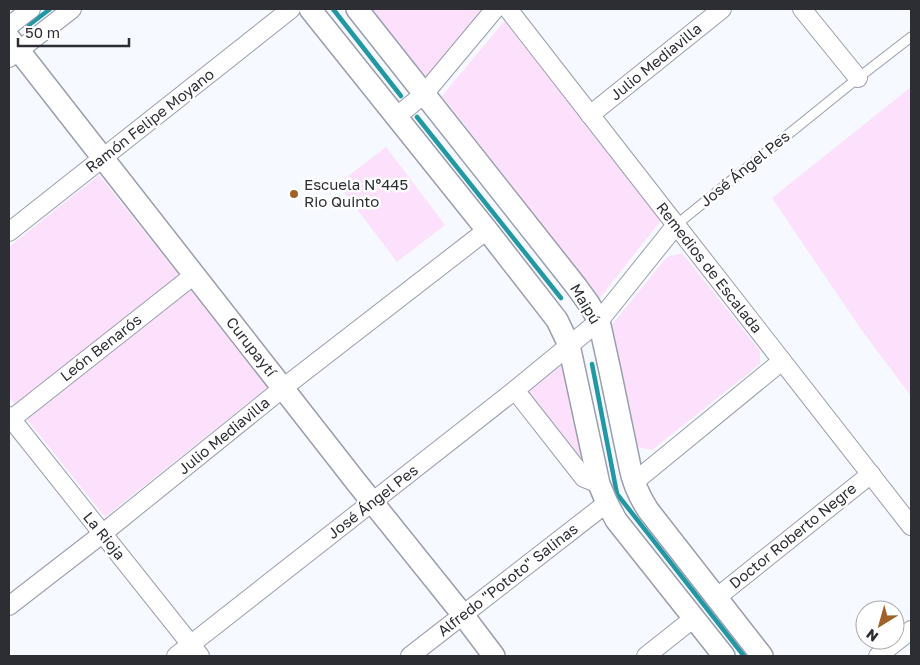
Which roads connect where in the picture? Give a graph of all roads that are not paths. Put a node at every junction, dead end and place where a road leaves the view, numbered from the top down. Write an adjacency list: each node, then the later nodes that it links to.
1 (31, 9): 10 (street)
2 (72, 9): 12 (street)
3 (291, 9): 17 (street, Ramón Felipe Moyano)
4 (310, 9): 16 (street)
5 (357, 9): 14 (street, Maipú)
6 (495, 9): 14 (street)
7 (508, 9): 15 (street, Remedios de Escalada)
8 (722, 9): 15 (street, Julio Mediavilla)
9 (802, 9): 13 (street)
10 (9, 26)
11 (911, 37): 13 (lane, José Ángel Pes)
12 (12, 49): 17 (street, Curupaytí)
13 (858, 78): 18 (lane, José Ángel Pes)
14 (424, 94): 16 (street); 22 (street, Maipú)
15 (590, 115): 18 (street, Remedios de Escalada)
16 (396, 117): 19 (street)
17 (103, 158): 20 (street, Ramón Felipe Moyano); 21 (street, Curupaytí)
18 (676, 225): 22 (street, José Ángel Pes); 24 (street, Remedios de Escalada)
19 (487, 230): 23 (street); 25 (street, Julio Mediavilla)
20 (9, 232)
21 (194, 275): 25 (street, Curupaytí); 27 (street, León Benarós)
22 (599, 321): 23 (street, José Ángel Pes); 29 (street, Maipú)
23 (569, 345): 26 (street, José Ángel Pes); 30 (street)
24 (782, 362): 28 (street, Remedios de Escalada); 29 (street)
25 (283, 388): 31 (street, Curupaytí); 34 (street, Julio Mediavilla)
26 (515, 390): 30 (street); 31 (street, José Ángel Pes)
27 (10, 419): 34 (street, La Rioja)
28 (871, 474): 33 (street, Remedios de Escalada); 35 (street, Doctor Roberto Negre)
29 (633, 482): 35 (street, Maipú)
30 (599, 484): 32 (street)
31 (372, 502): 37 (street, Curupaytí); 40 (street, José Ángel Pes)
32 (607, 504): 37 (street, Alfredo "Pototo" Salinas); 38 (street)
33 (911, 526)
34 (102, 534): 36 (street, Julio Mediavilla); 40 (street, La Rioja)
35 (716, 598): 46 (street, Maipú)
36 (9, 606)
37 (463, 615): 42 (street, Alfredo "Pototo" Salinas); 43 (street, Curupaytí)
38 (694, 618): 44 (street); 45 (street)
39 (911, 630): 47 (street)
40 (195, 650): 41 (street, José Ángel Pes)
41 (176, 656)
42 (410, 656)
43 (494, 656)
44 (646, 656)
45 (724, 656)
46 (762, 656)
47 (878, 656)

